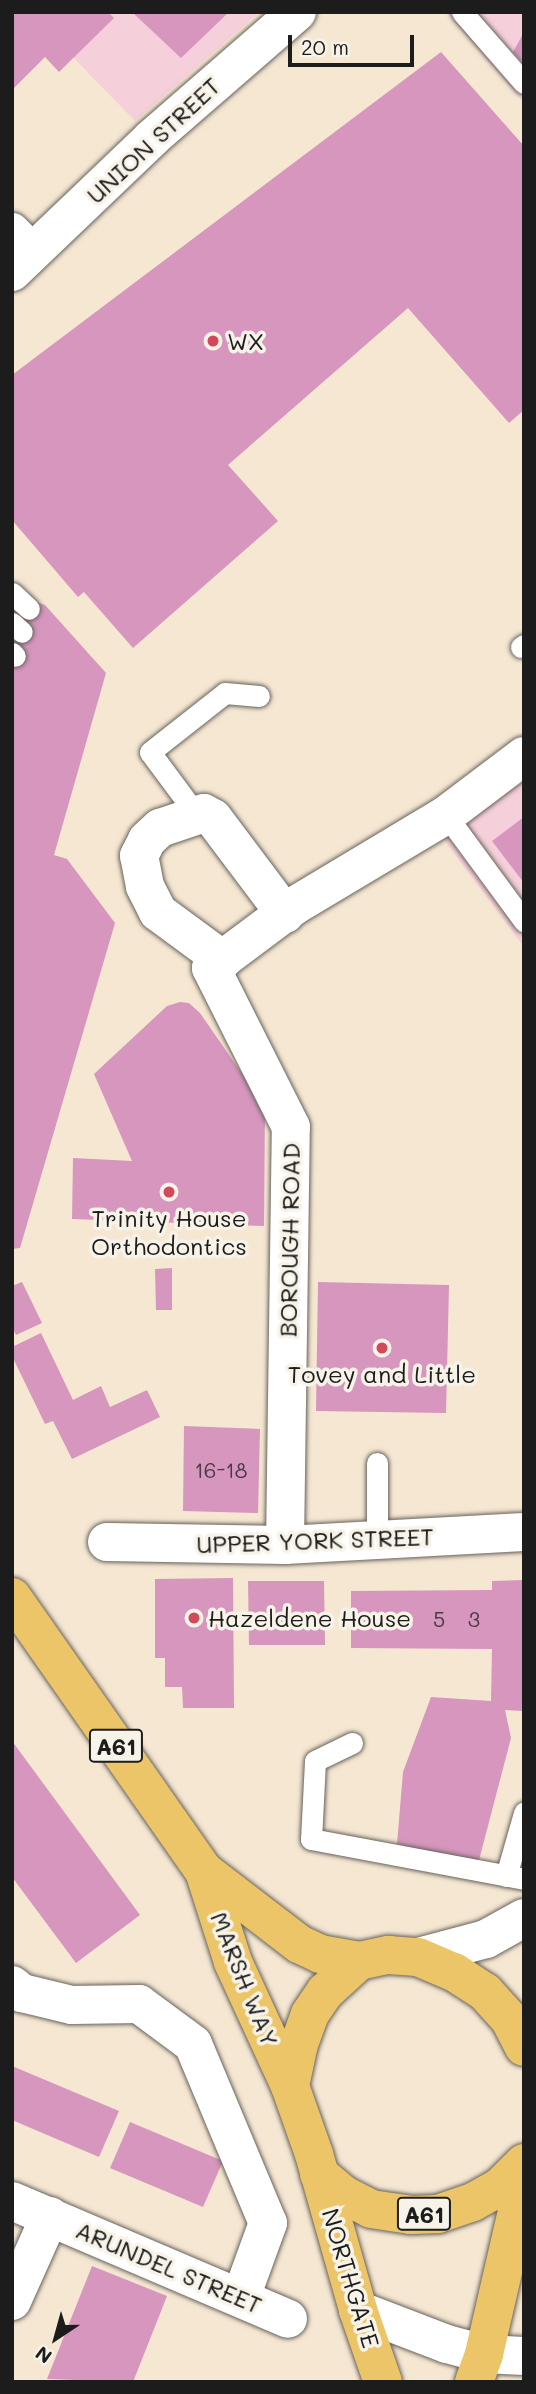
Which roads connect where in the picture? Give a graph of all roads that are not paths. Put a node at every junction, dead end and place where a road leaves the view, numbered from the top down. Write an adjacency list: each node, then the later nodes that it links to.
1 (297, 12): 4 (street, UNION STREET)
2 (462, 12): 3 (lane)
3 (524, 83)
4 (20, 250)
5 (12, 593): 6 (lane)
6 (29, 609)
7 (259, 696): 9 (lane)
8 (524, 757): 10 (street)
9 (196, 814): 11 (street); 13 (street)
10 (446, 815): 11 (street); 12 (lane)
11 (290, 910): 13 (street)
12 (524, 921)
13 (223, 960): 18 (street, BOROUGH ROAD)
14 (377, 1463): 16 (lane)
15 (524, 1532): 16 (street, UPPER YORK STREET)
16 (377, 1540): 18 (street, UPPER YORK STREET)
17 (107, 1542): 18 (street, UPPER YORK STREET)
18 (285, 1545)
19 (18, 1609): 22 (highway, MARSH WAY / A61)
20 (352, 1743): 23 (lane)
21 (524, 1813): 23 (lane)
22 (204, 1871): 26 (highway, MARSH WAY / A61); 29 (highway, MARSH WAY / A61)
23 (515, 1877)
24 (524, 1918): 25 (street)
25 (418, 1957): 26 (highway, A61); 28 (highway, A61)
26 (359, 1961): 29 (highway, A61)
27 (12, 1985): 35 (street)
28 (524, 2047)
29 (290, 2087): 31 (highway, A61)
30 (524, 2163): 31 (highway, A61)
31 (319, 2174): 37 (highway, NORTHGATE / A61)
32 (524, 2181): 40 (highway)
33 (12, 2200): 34 (street, ARUNDEL STREET)
34 (50, 2216): 35 (street, ARUNDEL STREET); 36 (street, ARUNDEL STREET)
35 (241, 2297): 38 (street, ARUNDEL STREET)
36 (12, 2301)
37 (358, 2310): 40 (street); 41 (highway, NORTHGATE / A61)
38 (288, 2319)
39 (524, 2356): 40 (street)
40 (479, 2368)
41 (383, 2382)

